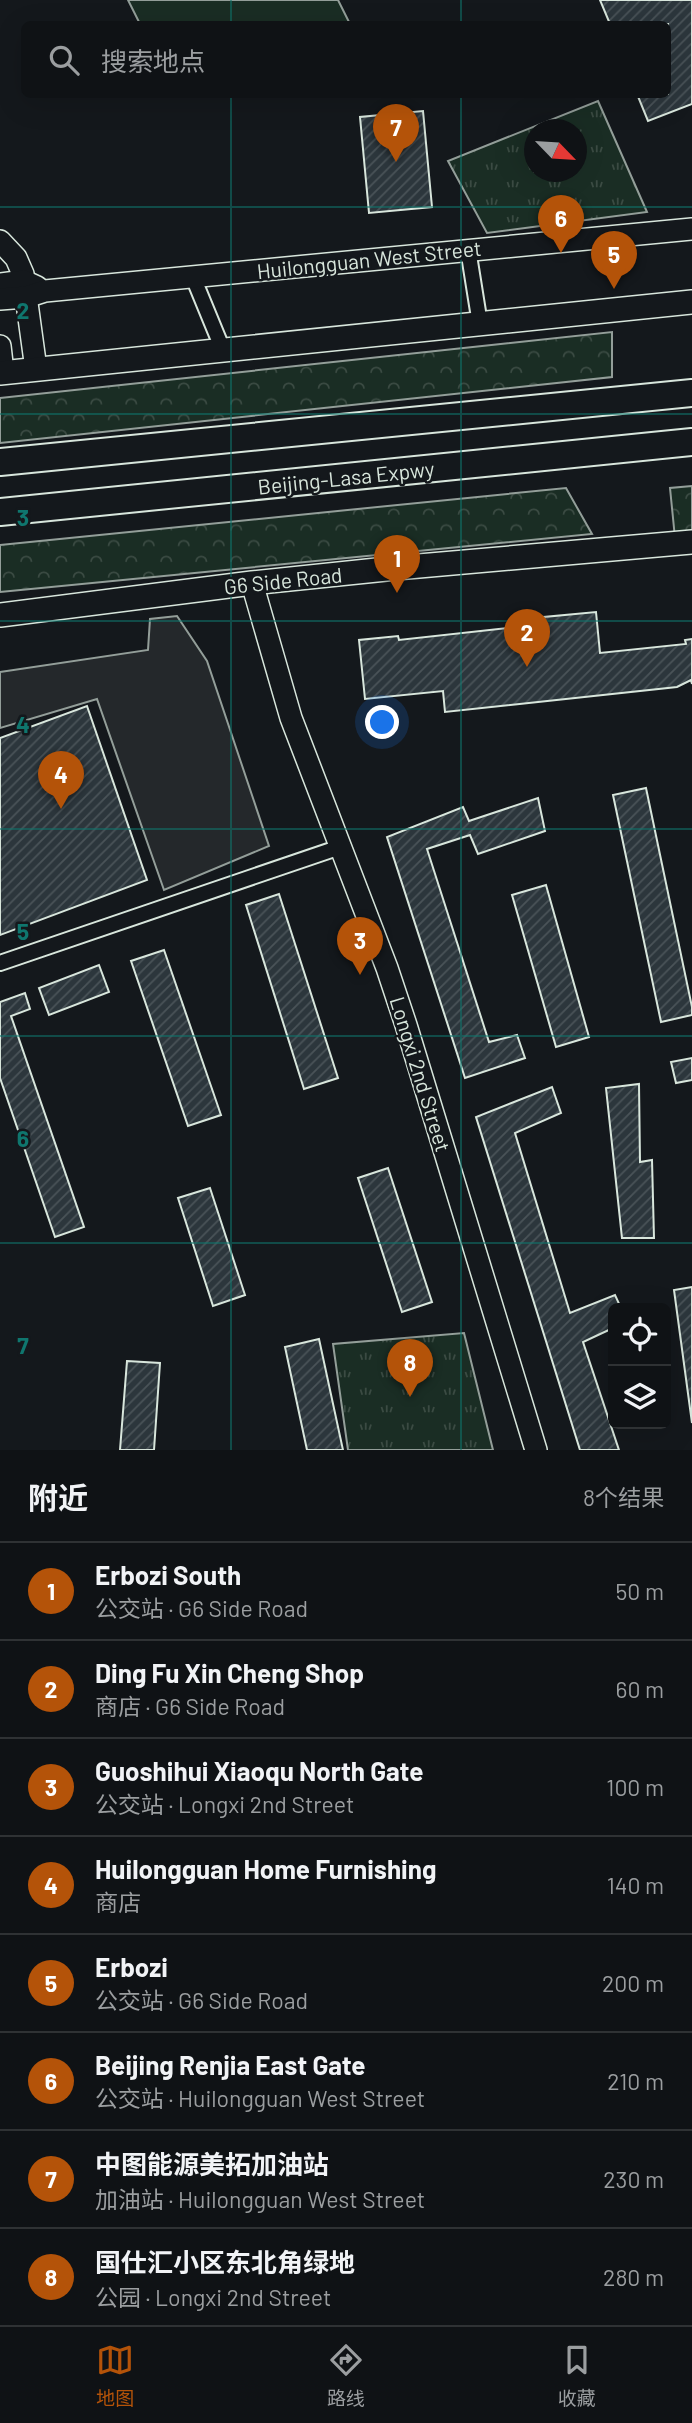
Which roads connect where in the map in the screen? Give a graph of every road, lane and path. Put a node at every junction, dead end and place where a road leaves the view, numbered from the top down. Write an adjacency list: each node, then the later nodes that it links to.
1 (692, 229): 3 (street, Huilongguan West Street)
2 (0, 241): 6 (street)
3 (468, 249): 4 (street, Huilongguan West Street); 9 (street)
4 (193, 277): 6 (street, Huilongguan West Street); 11 (street)
5 (0, 284): 6 (street, Huilongguan West Street)
6 (32, 290): 7 (street, Huilongguan West Street); 12 (street)
7 (0, 299)
8 (692, 302): 9 (main road)
9 (480, 324): 11 (main road)
10 (0, 346): 13 (street)
11 (223, 350): 12 (main road)
12 (36, 369): 13 (main road)
13 (2, 372)
14 (692, 393): 16 (highway)
15 (692, 442): 17 (highway, Beijing-Lasa Expwy)
16 (0, 462)
17 (0, 512)
18 (692, 542): 19 (main road, G6 Side Road)
19 (252, 583): 20 (main road, G6 Side Road); 21 (street, Longxi 2nd Street)
20 (0, 615)
21 (340, 847): 22 (street); 23 (street, Longxi 2nd Street)
22 (0, 962)
23 (536, 1450)

